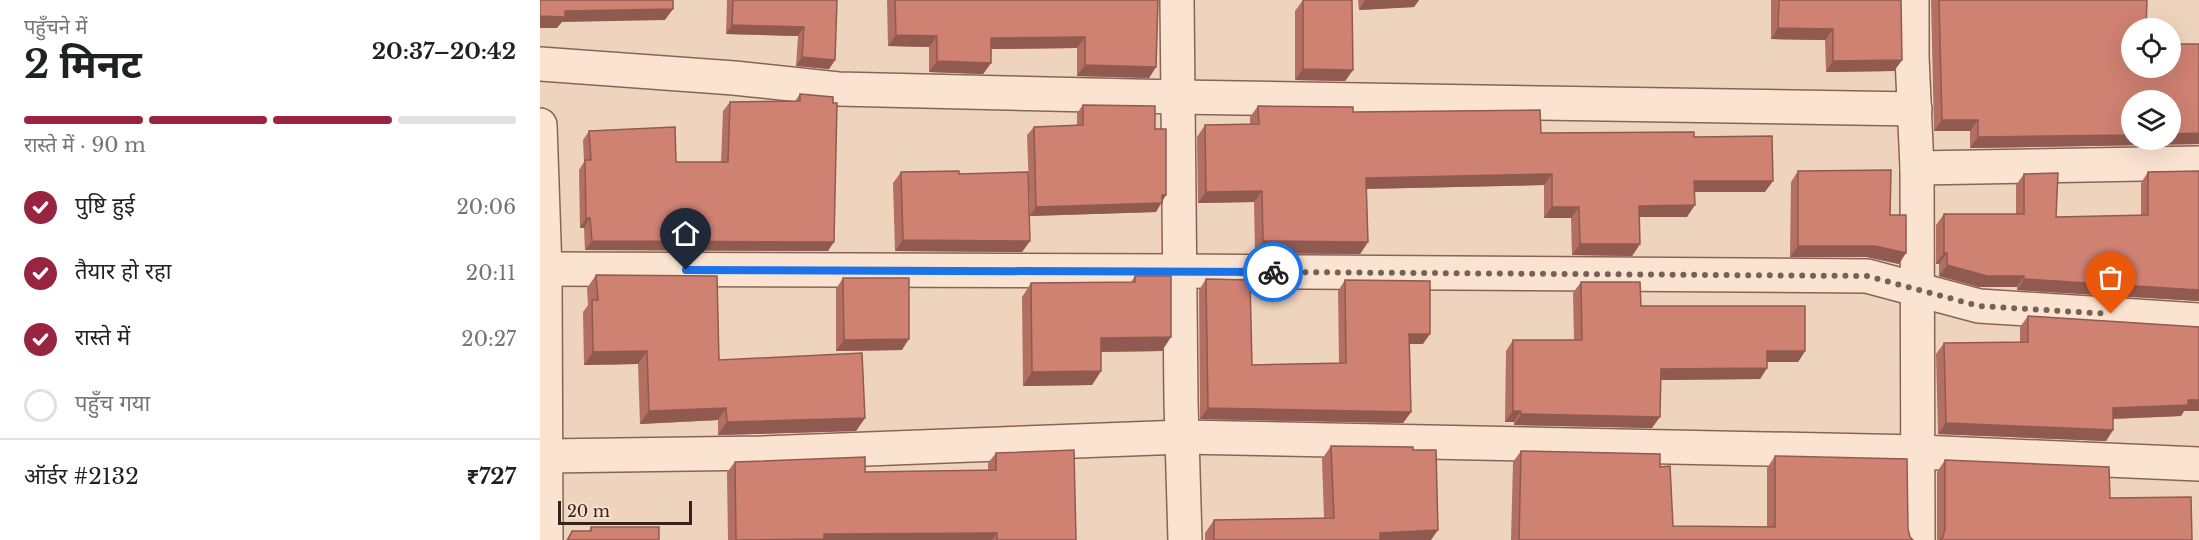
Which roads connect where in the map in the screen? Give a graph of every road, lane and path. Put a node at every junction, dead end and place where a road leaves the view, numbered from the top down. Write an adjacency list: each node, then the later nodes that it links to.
1 (1177, 0): 4 (street)
2 (1912, 0): 5 (street)
3 (540, 64): 4 (street)
4 (1178, 97): 5 (street); 10 (street)
5 (1915, 109): 8 (street)
6 (540, 125): 9 (street)
7 (2199, 163): 8 (street)
8 (1917, 168): 11 (street)
9 (542, 269): 10 (street); 15 (street)
10 (1180, 271): 11 (street); 13 (street)
11 (1916, 289): 12 (street); 14 (street)
12 (2199, 320)
13 (1183, 437): 14 (street); 15 (street); 18 (street)
14 (1919, 452): 16 (street); 19 (street)
15 (547, 456): 17 (street)
16 (2199, 464)
17 (546, 540)
18 (1185, 540)
19 (1918, 540)

